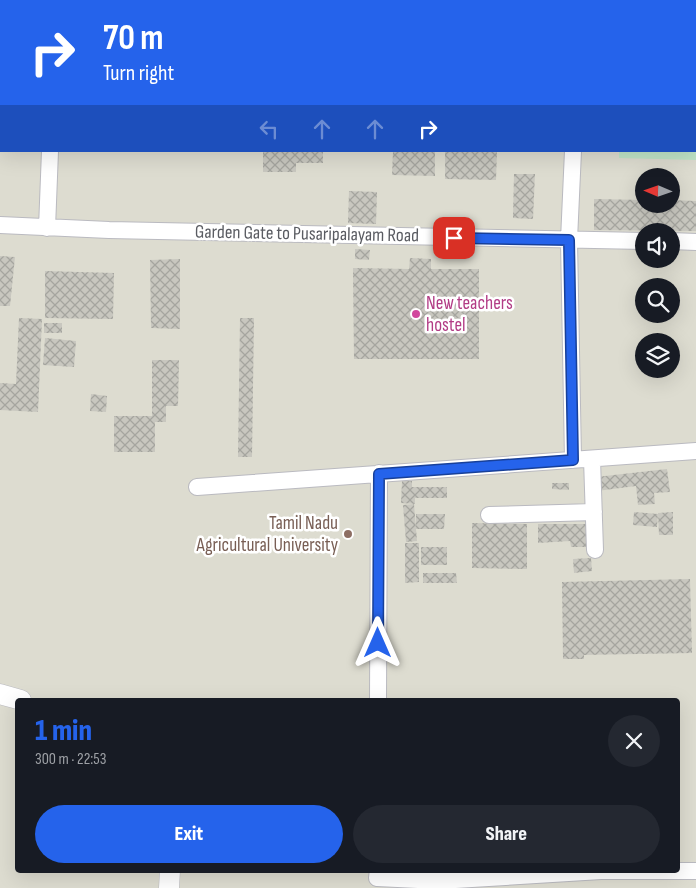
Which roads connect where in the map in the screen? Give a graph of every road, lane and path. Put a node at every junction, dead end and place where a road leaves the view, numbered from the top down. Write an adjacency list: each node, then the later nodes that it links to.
1 (50, 152): 4 (street)
2 (573, 152): 5 (street)
3 (0, 225): 4 (street, Garden Gate to Pusaripalayam Road)
4 (47, 228): 5 (street, Garden Gate to Pusaripalayam Road)
5 (569, 240): 6 (street, Garden Gate to Pusaripalayam Road); 11 (street)
6 (635, 241)
7 (680, 241): 8 (street)
8 (696, 242)
9 (696, 451): 10 (street)
10 (592, 458): 11 (street); 14 (street)
11 (573, 460): 12 (street)
12 (379, 474): 13 (street); 19 (street)
13 (197, 486)
14 (594, 512): 15 (street); 16 (street)
15 (488, 515)
16 (595, 550)
17 (0, 694): 18 (street)
18 (15, 698)
19 (378, 698)
20 (680, 870): 21 (street)
21 (696, 870)
22 (170, 873): 26 (street)
23 (378, 873): 25 (street)
24 (577, 873): 25 (street)
25 (439, 884)
26 (169, 888)

